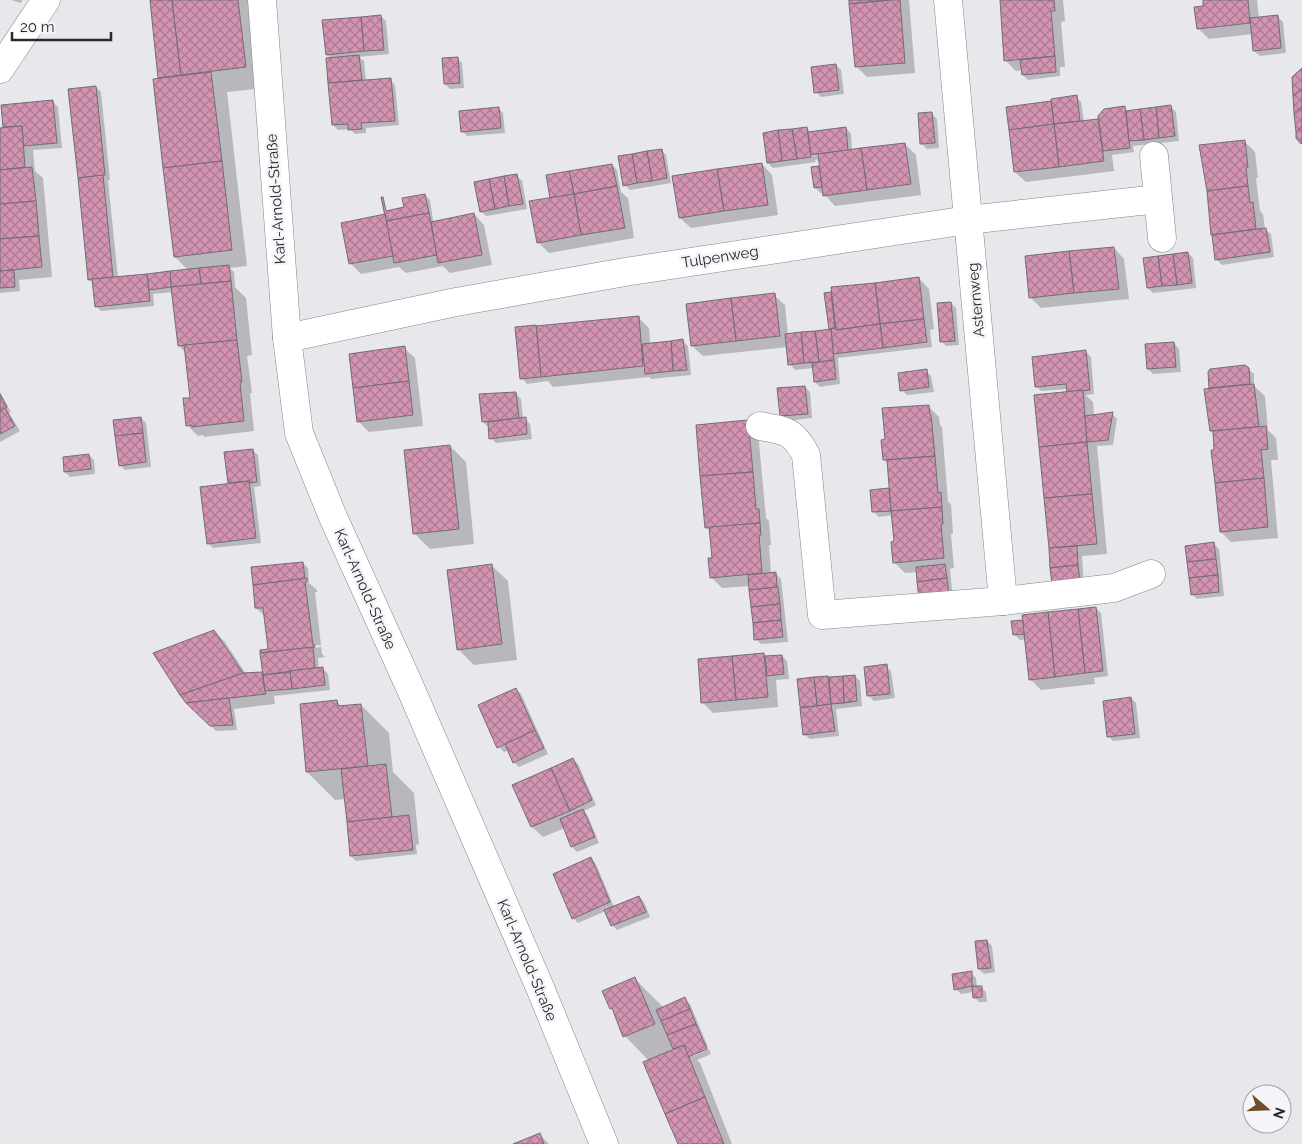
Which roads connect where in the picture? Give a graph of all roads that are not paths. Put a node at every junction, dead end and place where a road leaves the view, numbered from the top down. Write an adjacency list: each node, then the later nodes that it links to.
1 (46, 0): 4 (street)
2 (262, 0): 9 (street, Karl-Arnold-Straße)
3 (948, 0): 7 (street, Asternweg)
4 (0, 69)
5 (1154, 156): 6 (street)
6 (1158, 199): 7 (street, Tulpenweg); 8 (street)
7 (968, 220): 9 (street, Tulpenweg); 12 (street, Asternweg)
8 (1162, 238)
9 (287, 338): 13 (street, Karl-Arnold-Straße)
10 (760, 426): 12 (street)
11 (1152, 574): 12 (street)
12 (1003, 601)
13 (604, 1144)

